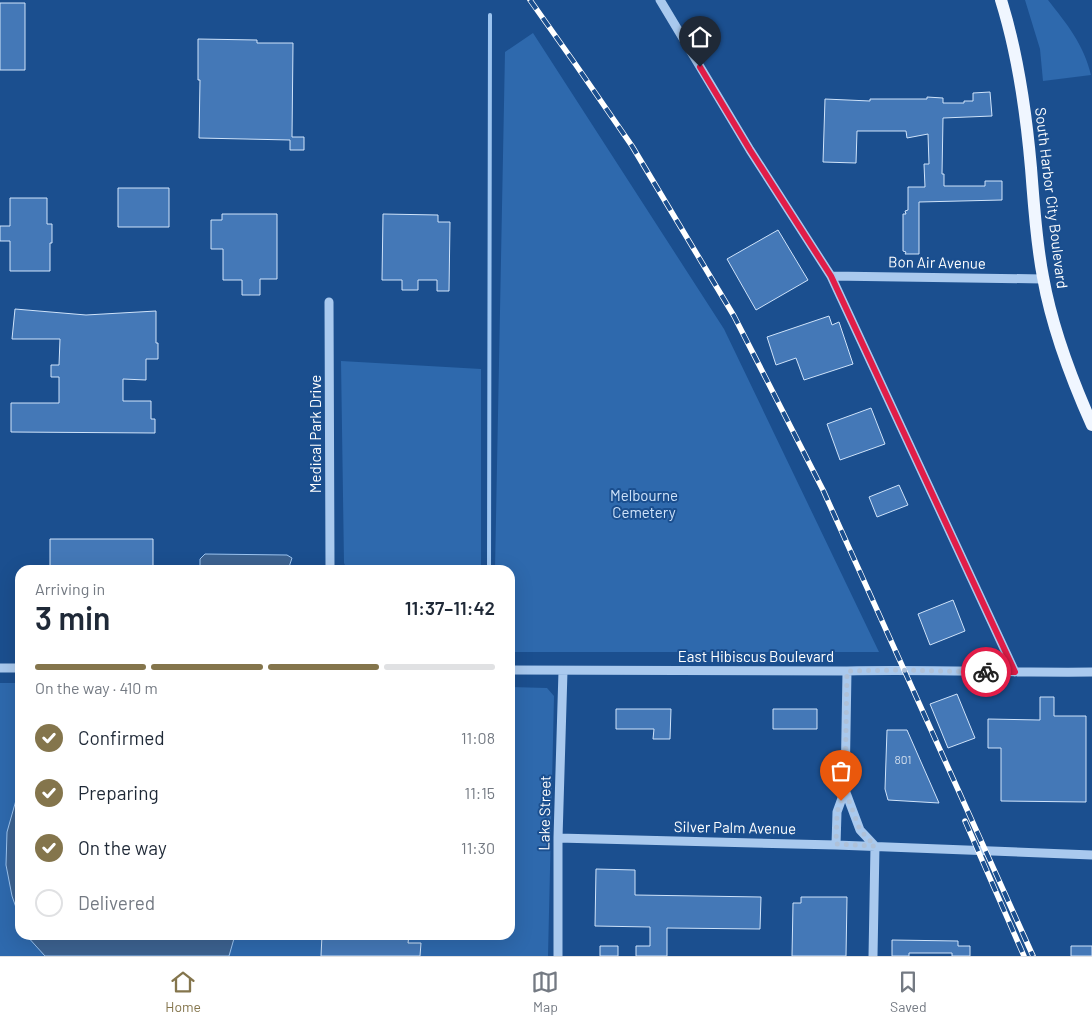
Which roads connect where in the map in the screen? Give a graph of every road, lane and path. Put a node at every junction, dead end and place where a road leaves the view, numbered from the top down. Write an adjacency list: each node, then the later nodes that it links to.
1 (660, 0): 3 (street)
2 (1001, 0): 4 (main road, South Harbor City Boulevard)
3 (831, 276): 4 (street, Bon Air Avenue); 13 (street)
4 (1043, 279): 6 (main road, South Harbor City Boulevard)
5 (329, 302): 7 (street, Medical Park Drive)
6 (1092, 425)
7 (330, 565)
8 (0, 668): 9 (street)
9 (15, 668)
10 (515, 670): 11 (street, East Hibiscus Boulevard)
11 (563, 671): 12 (street, East Hibiscus Boulevard); 16 (street, Lake Street)
12 (847, 671): 13 (street, East Hibiscus Boulevard); 15 (street)
13 (1015, 672): 14 (street, East Hibiscus Boulevard)
14 (1092, 672)
15 (845, 790): 17 (street); 18 (street)
16 (558, 838): 17 (street, Silver Palm Avenue); 20 (street, Lake Street)
17 (836, 844): 18 (street, Silver Palm Avenue)
18 (875, 846): 19 (street, Silver Palm Avenue); 21 (street)
19 (1092, 855)
20 (558, 956)
21 (873, 956)

